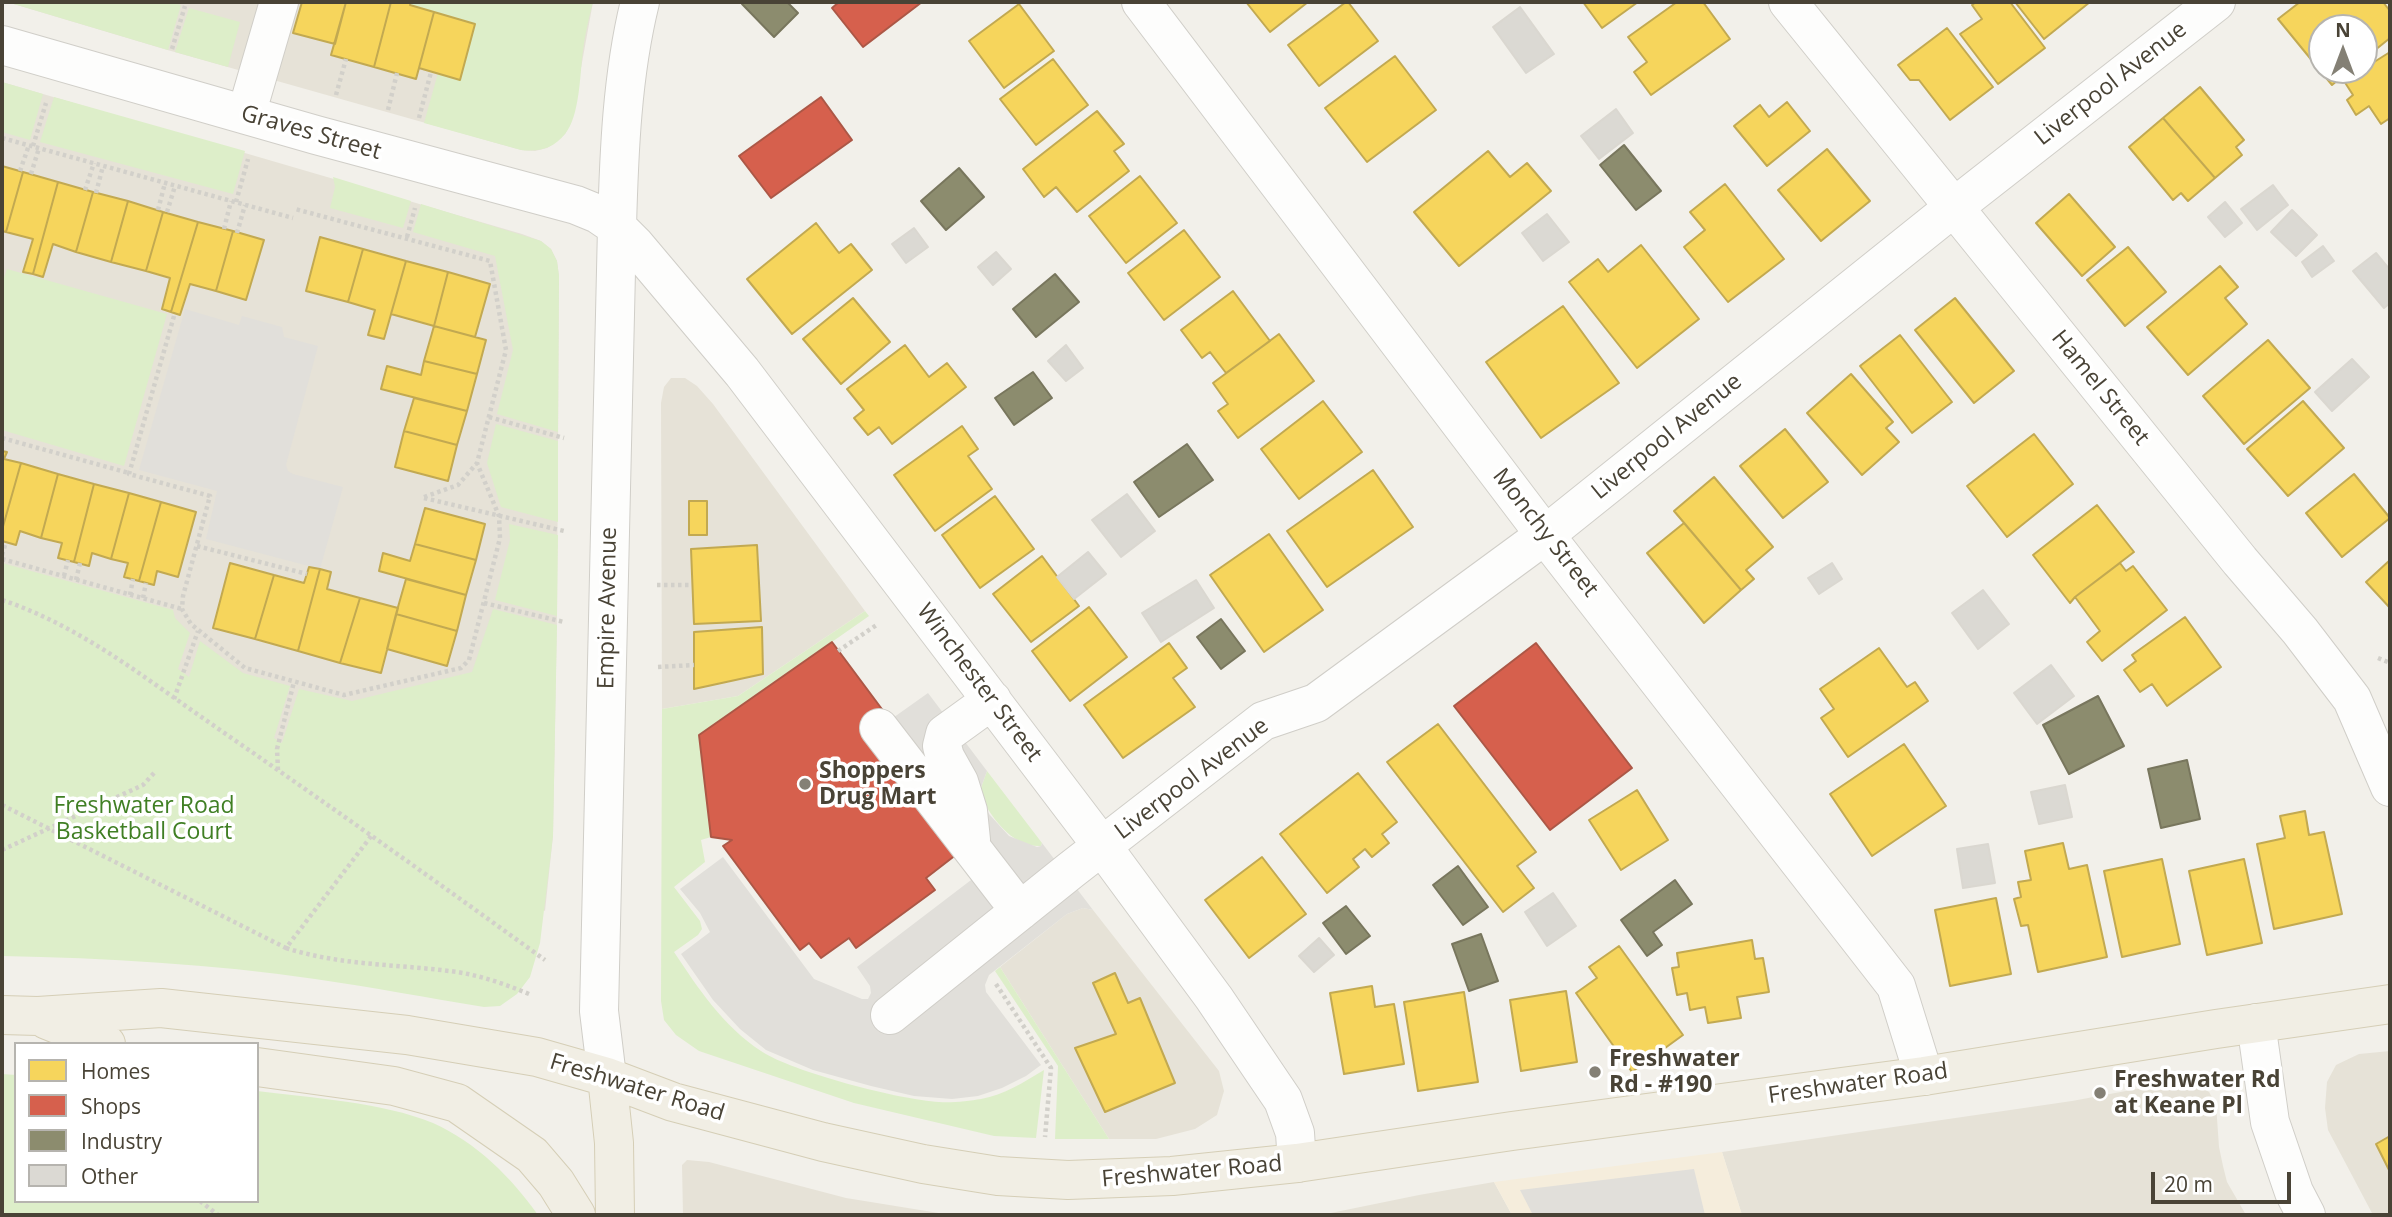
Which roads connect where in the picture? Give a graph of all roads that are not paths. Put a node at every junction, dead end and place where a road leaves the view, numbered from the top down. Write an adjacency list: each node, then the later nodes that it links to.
1 (279, 2): 7 (street)
2 (640, 2): 9 (street, Empire Avenue)
3 (1141, 2): 10 (street, Monchy Street)
4 (1788, 2): 8 (street, Hamel Street)
5 (2216, 2): 8 (street, Liverpool Avenue)
6 (2, 45): 7 (street, Graves Street)
7 (246, 116): 9 (street, Graves Street)
8 (1953, 208): 10 (street, Liverpool Avenue); 13 (street, Hamel Street)
9 (617, 227): 11 (street, Winchester Street); 24 (street, Empire Avenue)
10 (1545, 534): 14 (street, Liverpool Avenue); 23 (street, Monchy Street)
11 (992, 700): 14 (street, Winchester Street); 15 (street)
12 (879, 728): 15 (street)
13 (2390, 787)
14 (1102, 846): 16 (street, Liverpool Avenue); 25 (street, Winchester Street)
15 (972, 849): 16 (street)
16 (1020, 911): 18 (street, Liverpool Avenue)
17 (2390, 1004): 20 (main road, Freshwater Road)
18 (890, 1015)
19 (20, 1016): 21 (main road); 24 (main road, Freshwater Road)
20 (2256, 1023): 23 (main road, Freshwater Road); 28 (street)
21 (100, 1042)
22 (259, 1067): 26 (main road)
23 (1924, 1076): 25 (main road, Freshwater Road)
24 (607, 1077): 25 (main road, Freshwater Road); 27 (main road, Empire Avenue)
25 (1297, 1163)
26 (576, 1215)
27 (615, 1215)
28 (2306, 1215)

